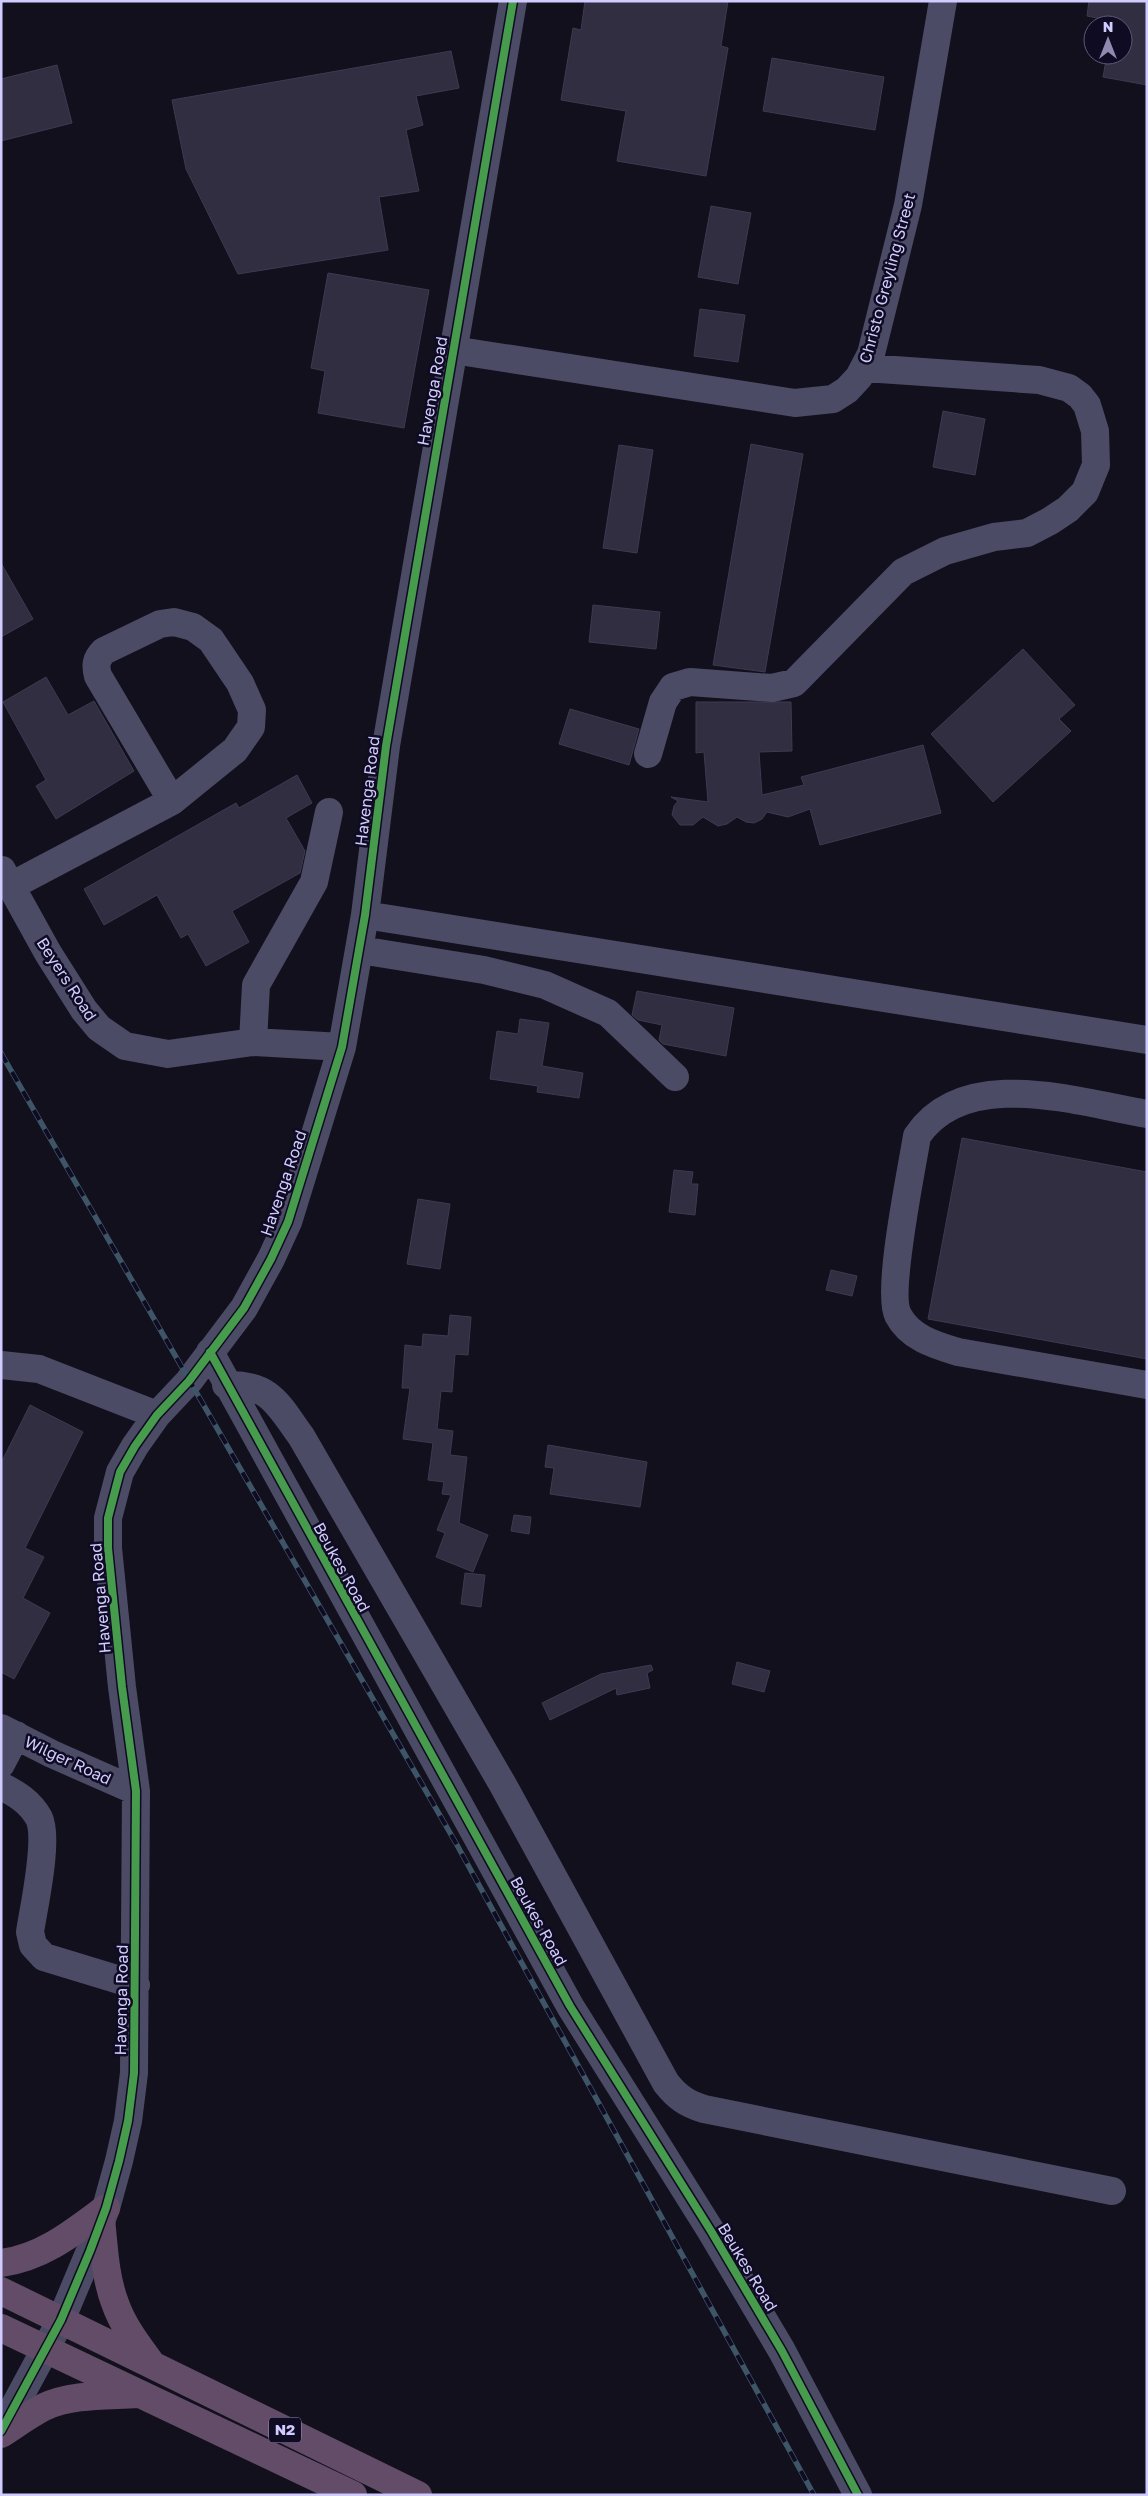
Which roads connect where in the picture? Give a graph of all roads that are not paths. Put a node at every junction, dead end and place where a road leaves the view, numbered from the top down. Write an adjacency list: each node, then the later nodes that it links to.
1 (513, 1): 3 (street, Havenga Road)
2 (943, 1): 4 (street, Christo Greyling Street)
3 (453, 350): 4 (street, Christo Greyling Street); 9 (street, Havenga Road)
4 (865, 368): 5 (street)
5 (648, 754)
6 (172, 800): 6 (street); 8 (street)
7 (329, 812): 12 (street)
8 (6, 877): 12 (street, Beyers Road)
9 (365, 915): 10 (street, Havenga Road); 11 (street)
10 (360, 950): 13 (street, Havenga Road); 14 (street)
11 (1147, 1040)
12 (253, 1042): 13 (street, Beyers Road)
13 (342, 1047): 17 (street, Havenga Road)
14 (675, 1077)
15 (1147, 1114): 21 (street)
16 (1, 1346): 19 (street)
17 (210, 1352): 20 (street, Beukes Road); 22 (street, Havenga Road)
18 (1, 1365): 19 (street)
19 (39, 1369): 22 (street)
20 (226, 1385): 28 (street); 40 (street, Beukes Road)
21 (1147, 1385)
22 (157, 1415): 26 (street, Havenga Road)
23 (8, 1731): 24 (street); 26 (street, Wilger Road)
24 (1, 1764)
25 (1, 1786): 27 (street)
26 (136, 1791): 27 (street, Havenga Road)
27 (136, 1985): 29 (street, Havenga Road)
28 (1112, 2191)
29 (103, 2213): 30 (highway); 32 (street, Havenga Road); 35 (highway)
30 (1, 2263)
31 (1, 2291): 32 (highway, N2)
32 (61, 2320): 34 (street, Havenga Road); 35 (highway, N2)
33 (1, 2328): 34 (highway, N2)
34 (46, 2350): 36 (highway, N2); 37 (street, Havenga Road)
35 (153, 2365): 39 (highway, N2)
36 (139, 2394): 37 (highway); 38 (highway, N2)
37 (1, 2433)
38 (353, 2495)
39 (418, 2495)
40 (858, 2495)

